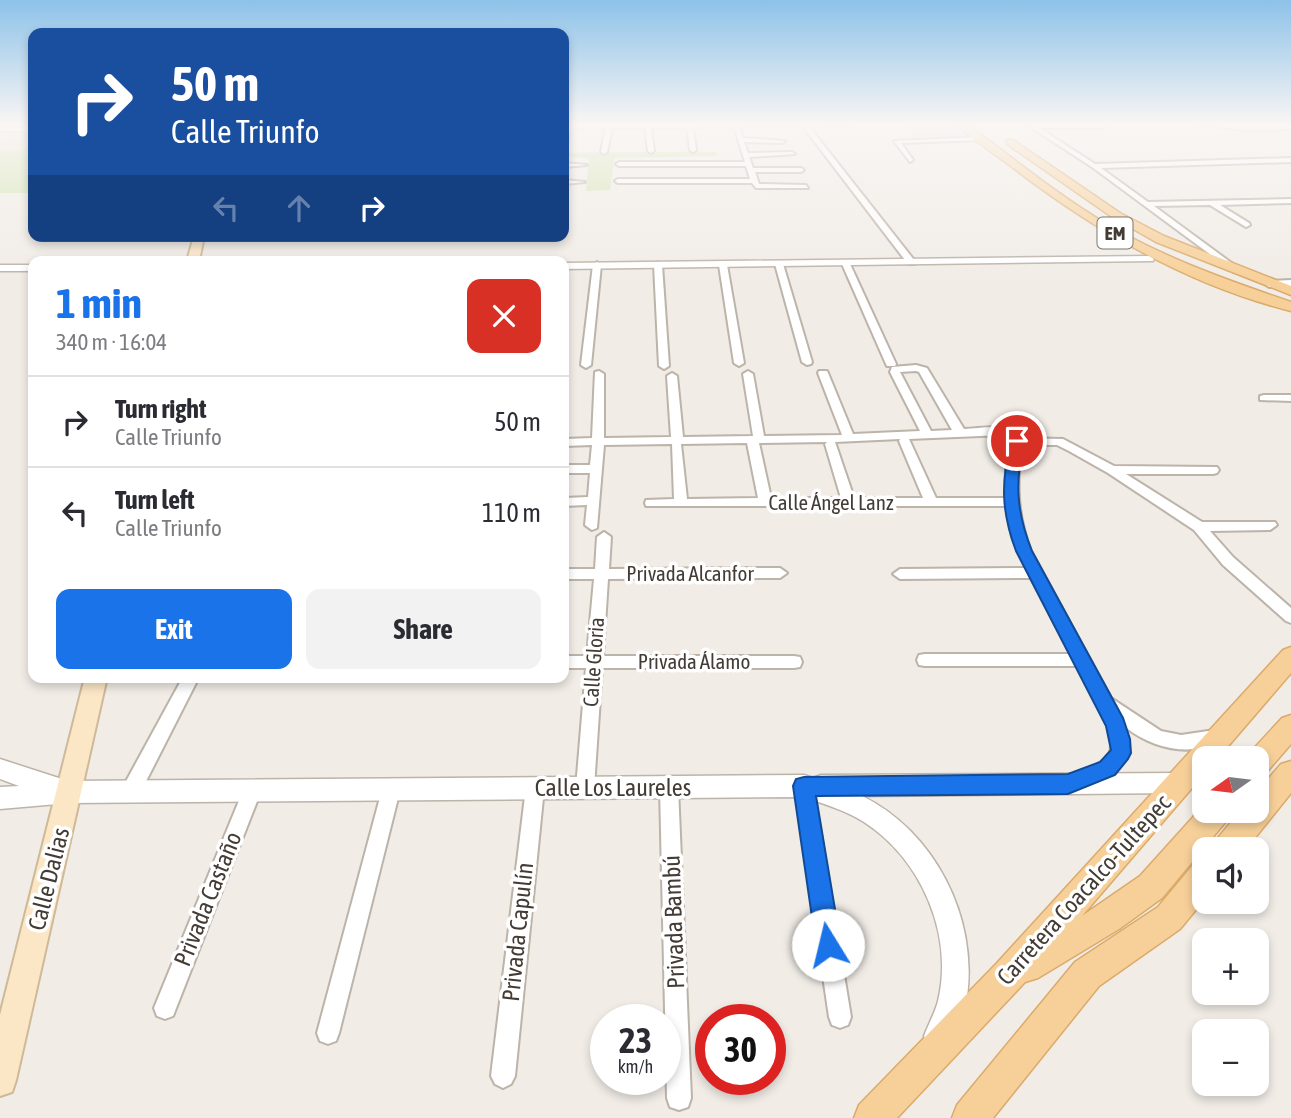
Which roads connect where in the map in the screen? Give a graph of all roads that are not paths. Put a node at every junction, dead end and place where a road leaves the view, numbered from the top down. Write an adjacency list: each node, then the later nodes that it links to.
1 (753, 176): 10 (street)
2 (847, 176): 17 (street)
3 (1032, 176): 16 (main road, EM)
4 (1058, 176): 29 (main road)
5 (1058, 176): 26 (main road, EM)
6 (1108, 176): 14 (street)
7 (618, 181): 10 (street)
8 (569, 182): 9 (street)
9 (582, 182)
10 (756, 185): 11 (street)
11 (806, 187)
12 (1291, 201): 13 (street)
13 (1212, 203): 14 (street); 15 (street)
14 (1147, 204): 26 (street)
15 (1246, 225)
16 (1153, 257): 17 (street); 29 (main road, EM)
17 (911, 261): 19 (street)
18 (779, 264): 19 (street); 23 (street); 30 (street)
19 (846, 264): 32 (street)
20 (569, 265): 21 (street)
21 (597, 265): 22 (street); 33 (street)
22 (658, 265): 23 (street); 47 (street)
23 (723, 265): 31 (street)
24 (0, 268): 25 (street)
25 (28, 268)
26 (1245, 275): 28 (main road, EM)
27 (1291, 283): 28 (street)
28 (1269, 284): 29 (main road, EM)
29 (1291, 302)
30 (807, 362)
31 (739, 363)
32 (891, 364)
33 (586, 365)
34 (823, 373): 41 (street)
35 (599, 374): 42 (street, Calle Gloria)
36 (748, 374): 43 (street)
37 (1264, 398): 38 (street)
38 (1291, 398)
39 (960, 433): 40 (street); 40 (street); 45 (street)
40 (927, 434): 41 (street)
41 (849, 438): 43 (street)
42 (598, 441): 46 (street); 47 (street); 50 (street, Calle Gloria)
43 (756, 441): 47 (street); 59 (street)
44 (905, 441): 55 (street)
45 (1017, 441): 52 (street); 56 (street)
46 (569, 442)
47 (677, 444): 58 (street)
48 (831, 444): 60 (street)
49 (569, 469): 50 (street)
50 (596, 469): 53 (street, Calle Gloria)
51 (1213, 470): 52 (street)
52 (1112, 471): 62 (street)
53 (594, 501): 54 (street); 66 (street, Calle Gloria)
54 (569, 502)
55 (932, 502): 56 (street, Calle Ángel Lanz); 60 (street, Calle Ángel Lanz)
56 (1012, 502): 64 (street)
57 (651, 503): 58 (street, Calle Ángel Lanz)
58 (681, 503): 59 (street, Calle Ángel Lanz)
59 (765, 503): 60 (street, Calle Ángel Lanz)
60 (849, 503)
61 (1270, 525): 62 (street)
62 (1199, 527): 68 (street)
63 (780, 573): 66 (street, Privada Alcanfor)
64 (1035, 573): 67 (street); 73 (street)
65 (569, 574): 66 (street, Privada Alcanfor)
66 (601, 574): 75 (street, Calle Gloria)
67 (900, 574)
68 (1274, 600): 69 (street); 70 (street)
69 (1291, 602)
70 (1291, 617)
71 (1291, 657): 81 (main road, Carretera Coacalco-Tultepec)
72 (925, 660): 73 (street)
73 (1080, 660): 79 (street)
74 (569, 662): 75 (street, Privada Álamo)
75 (594, 662): 76 (street, Privada Álamo); 90 (street, Calle Gloria)
76 (794, 662)
77 (95, 683): 94 (main road, Calle Dalias)
78 (188, 683): 92 (street)
79 (1101, 699): 81 (street); 86 (street)
80 (1291, 726): 82 (main road)
81 (1220, 737): 85 (main road, Carretera Coacalco-Tultepec)
82 (1269, 751)
83 (0, 769): 94 (street)
84 (1291, 773): 97 (main road)
85 (1179, 783): 86 (street); 99 (main road, Carretera Coacalco-Tultepec)
86 (1068, 784): 87 (street)
87 (804, 786): 88 (street, Calle Los Laureles); 101 (street); 103 (street, Calle Los Laureles)
88 (670, 787): 90 (street, Calle Los Laureles); 106 (street, Privada Bambú)
89 (535, 788): 90 (street, Calle Los Laureles); 91 (street, Calle Los Laureles); 104 (street, Privada Capulín)
90 (585, 788)
91 (391, 790): 93 (street, Calle Los Laureles); 102 (street)
92 (131, 791): 93 (street, Calle Los Laureles); 94 (street, Calle Los Laureles)
93 (252, 791): 100 (street, Privada Castaño)
94 (69, 792): 95 (street); 105 (main road, Calle Dalias)
95 (0, 799)
96 (1206, 823): 99 (main road)
97 (1237, 837)
98 (1192, 890): 108 (main road)
99 (1009, 975): 103 (main road, Carretera Coacalco-Tultepec)
100 (165, 1008)
101 (840, 1017)
102 (328, 1033)
103 (929, 1059): 107 (main road, Carretera Coacalco-Tultepec)
104 (502, 1076)
105 (0, 1080)
106 (679, 1098)
107 (872, 1118)
108 (970, 1118)

